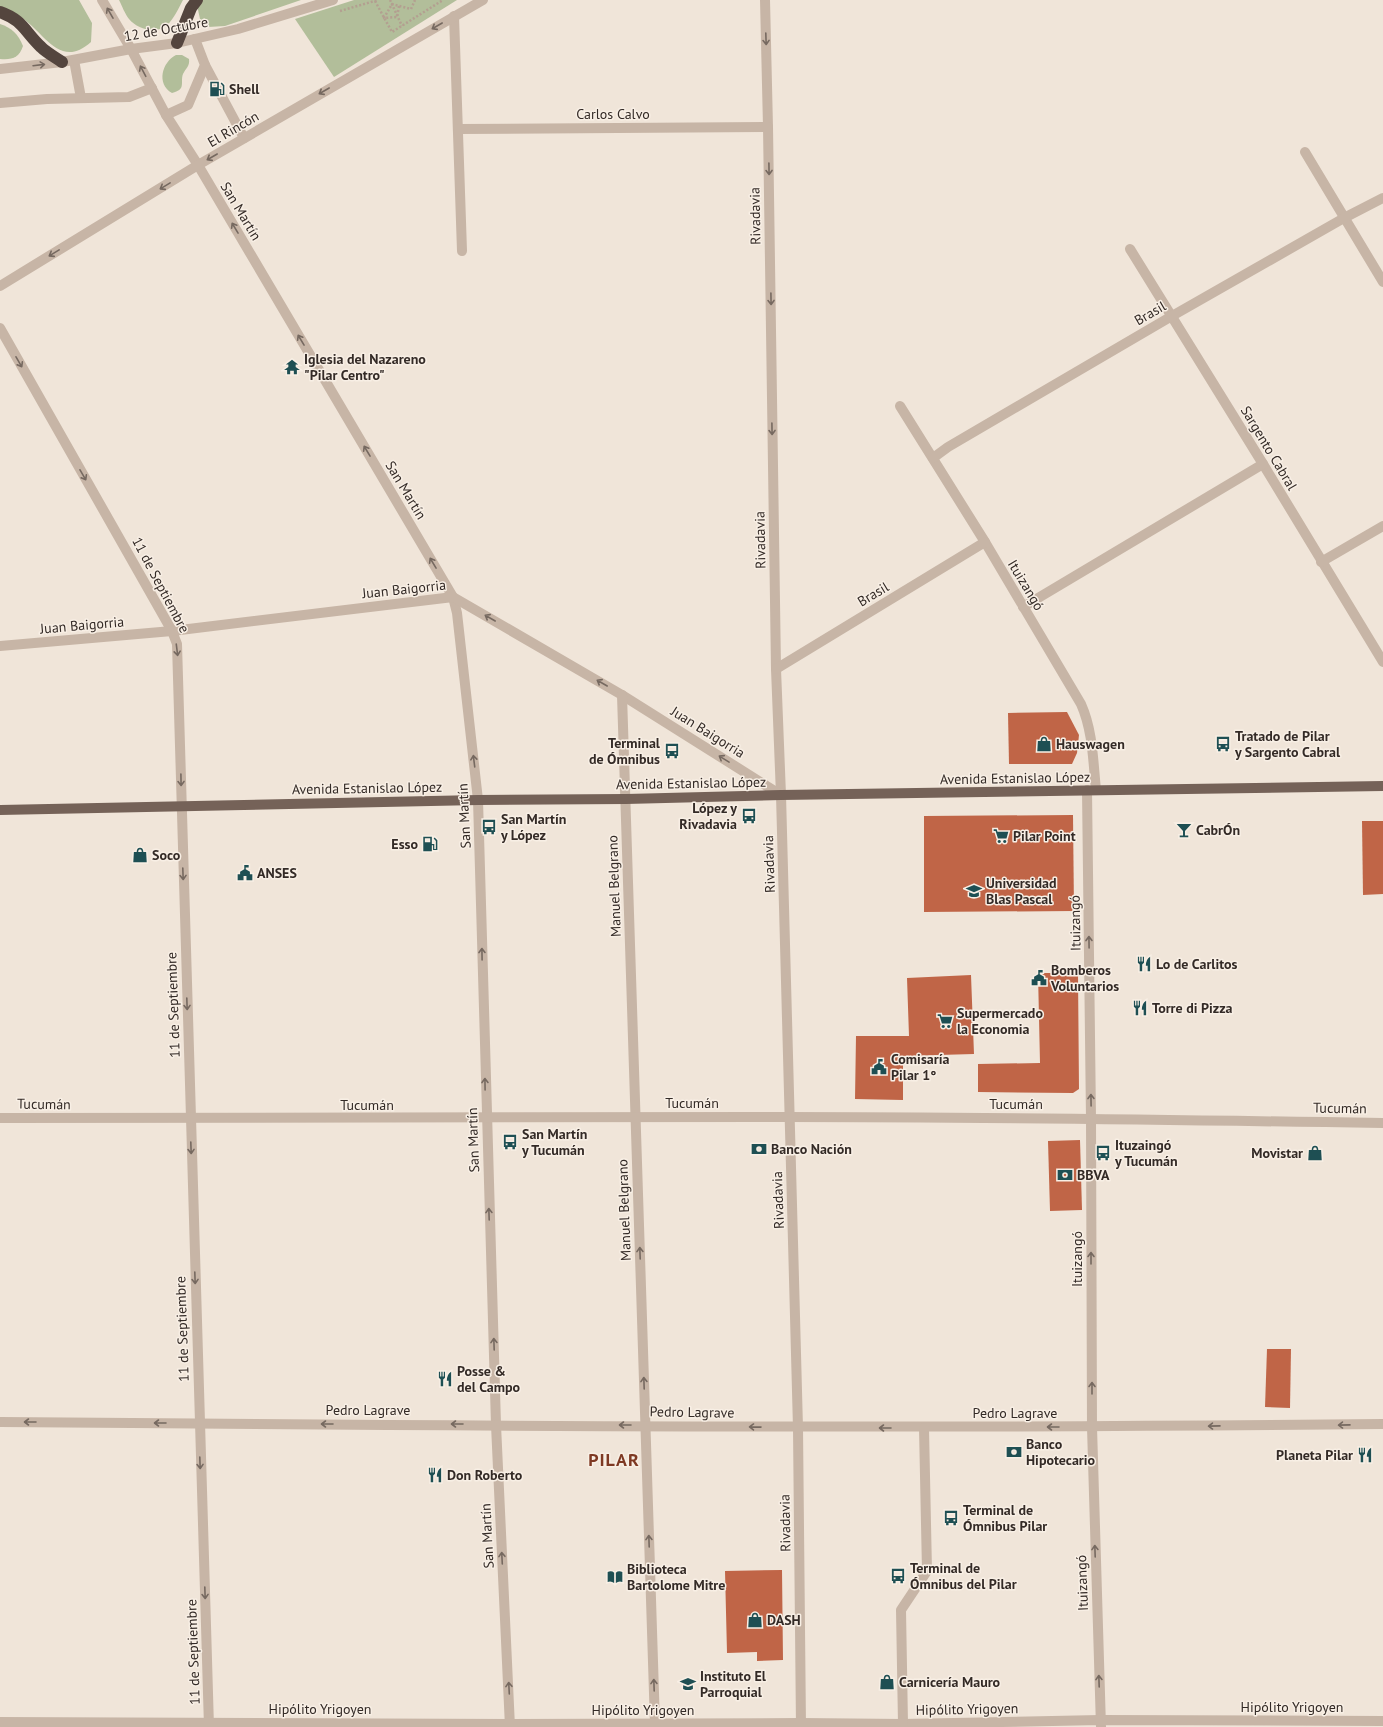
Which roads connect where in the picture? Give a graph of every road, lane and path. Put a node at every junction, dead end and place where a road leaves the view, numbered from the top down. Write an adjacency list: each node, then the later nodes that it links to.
1 (102, 0): 20 (street, San Martín, one-way to 1)
2 (197, 0): 19 (highway)
3 (334, 0): 18 (street, 12 de Octubre)
4 (378, 0): 16 (path)
5 (390, 0): 11 (path)
6 (415, 0): 12 (path)
7 (443, 0): 10 (path)
8 (483, 0): 15 (street, El Rincón)
9 (765, 0): 29 (street, Rivadavia, one-way to 29)
10 (439, 1): 17 (path)
11 (392, 4): 12 (path); 14 (path); 16 (path)
12 (399, 6): 14 (path)
13 (0, 12): 22 (highway)
14 (397, 15): 16 (path); 17 (path)
15 (454, 16): 30 (street); 31 (street, El Rincón, one-way to 31)
16 (384, 18): 17 (path)
17 (402, 26)
18 (195, 39): 19 (street, 12 de Octubre); 23 (street)
19 (177, 43): 20 (street, 12 de Octubre)
20 (131, 49): 21 (street, 12 de Octubre); 25 (street, San Martín, one-way to 20)
21 (74, 60): 22 (street, 12 de Octubre); 26 (street)
22 (62, 62): 24 (street, 12 de Octubre, one-way to 22)
23 (205, 65): 28 (street); 31 (street)
24 (0, 69)
25 (152, 88): 26 (street); 28 (street, San Martín)
26 (81, 98): 27 (street)
27 (0, 103)
28 (166, 115): 33 (street, San Martín)
29 (768, 127): 30 (street, Carlos Calvo); 53 (street, Rivadavia, one-way to 53)
30 (458, 129): 37 (street)
31 (244, 138): 33 (street, El Rincón, one-way to 33)
32 (1305, 152): 35 (street)
33 (198, 165): 39 (street, El Rincón, one-way to 39); 48 (street, San Martín, one-way to 33)
34 (1383, 198): 35 (street, Brasil)
35 (1344, 218): 38 (street); 40 (street, Brasil)
36 (1130, 249): 40 (street, Sargento Cabral)
37 (462, 251)
38 (1383, 282)
39 (0, 286)
40 (1172, 316): 43 (street, Brasil); 44 (street, Sargento Cabral)
41 (0, 328): 50 (street, 11 de Septiembre, one-way to 50)
42 (900, 406): 43 (street, Ituizangó)
43 (933, 458): 46 (street, Ituizangó)
44 (1263, 464): 47 (street, Sargento Cabral); 49 (street)
45 (1383, 526): 47 (street)
46 (984, 542): 49 (street, Ituizangó); 53 (street, Brasil)
47 (1322, 562): 52 (street, Sargento Cabral)
48 (453, 597): 50 (street, Juan Baigorria); 54 (street, Juan Baigorria, one-way to 48); 59 (street, San Martín, one-way to 48)
49 (1023, 608): 56 (street, Ituizangó)
50 (172, 631): 51 (street, Juan Baigorria); 60 (street, 11 de Septiembre, one-way to 60)
51 (0, 646)
52 (1383, 662)
53 (776, 669): 57 (street, Rivadavia)
54 (622, 695): 57 (street, Juan Baigorria, one-way to 54); 58 (street, Manuel Belgrano)
55 (1383, 786): 56 (main road, Avenida Estanislao López)
56 (1092, 790): 57 (main road, Avenida Estanislao López); 66 (street, Ituizangó, one-way to 56)
57 (781, 795): 58 (main road, Avenida Estanislao López); 63 (street, Rivadavia)
58 (626, 799): 59 (main road, Avenida Estanislao López); 62 (street, Manuel Belgrano)
59 (478, 800): 60 (main road, Avenida Estanislao López); 65 (street, San Martín, one-way to 59)
60 (181, 807): 61 (main road, Avenida Estanislao López); 67 (street, 11 de Septiembre, one-way to 67)
61 (0, 810)
62 (635, 1117): 63 (street, Tucumán); 65 (street, Tucumán); 73 (street, Manuel Belgrano, one-way to 62)
63 (790, 1117): 66 (street, Tucumán); 75 (street, Rivadavia)
64 (0, 1118): 67 (street, Tucumán)
65 (486, 1118): 67 (street, Tucumán); 72 (street, San Martín, one-way to 65)
66 (1091, 1118): 68 (street, Tucumán); 74 (street, Ituizangó, one-way to 66)
67 (190, 1120): 70 (street, 11 de Septiembre, one-way to 70)
68 (1383, 1123)
69 (0, 1422): 70 (street, Pedro Lagrave, one-way to 69)
70 (199, 1424): 72 (street, Pedro Lagrave, one-way to 70); 82 (street, 11 de Septiembre, one-way to 82)
71 (1383, 1424): 74 (street, Pedro Lagrave, one-way to 74)
72 (496, 1425): 73 (street, Pedro Lagrave, one-way to 72); 84 (street, San Martín, one-way to 72)
73 (645, 1425): 75 (street, Pedro Lagrave, one-way to 73); 79 (street, Manuel Belgrano, one-way to 73)
74 (1092, 1427): 76 (street, Pedro Lagrave, one-way to 76); 81 (street, Ituizangó, one-way to 74)
75 (798, 1428): 76 (street, Pedro Lagrave, one-way to 75); 83 (street, Rivadavia)
76 (924, 1428): 80 (street)
77 (1383, 1721): 81 (street, Hipólito Yrigoyen)
78 (0, 1722): 82 (street, Hipólito Yrigoyen)
79 (655, 1724): 83 (street, Hipólito Yrigoyen); 84 (street, Hipólito Yrigoyen)
80 (903, 1724): 81 (street, Hipólito Yrigoyen); 83 (street, Hipólito Yrigoyen)
81 (1101, 1724)
82 (209, 1725): 84 (street, Hipólito Yrigoyen)
83 (801, 1725)
84 (510, 1726)

